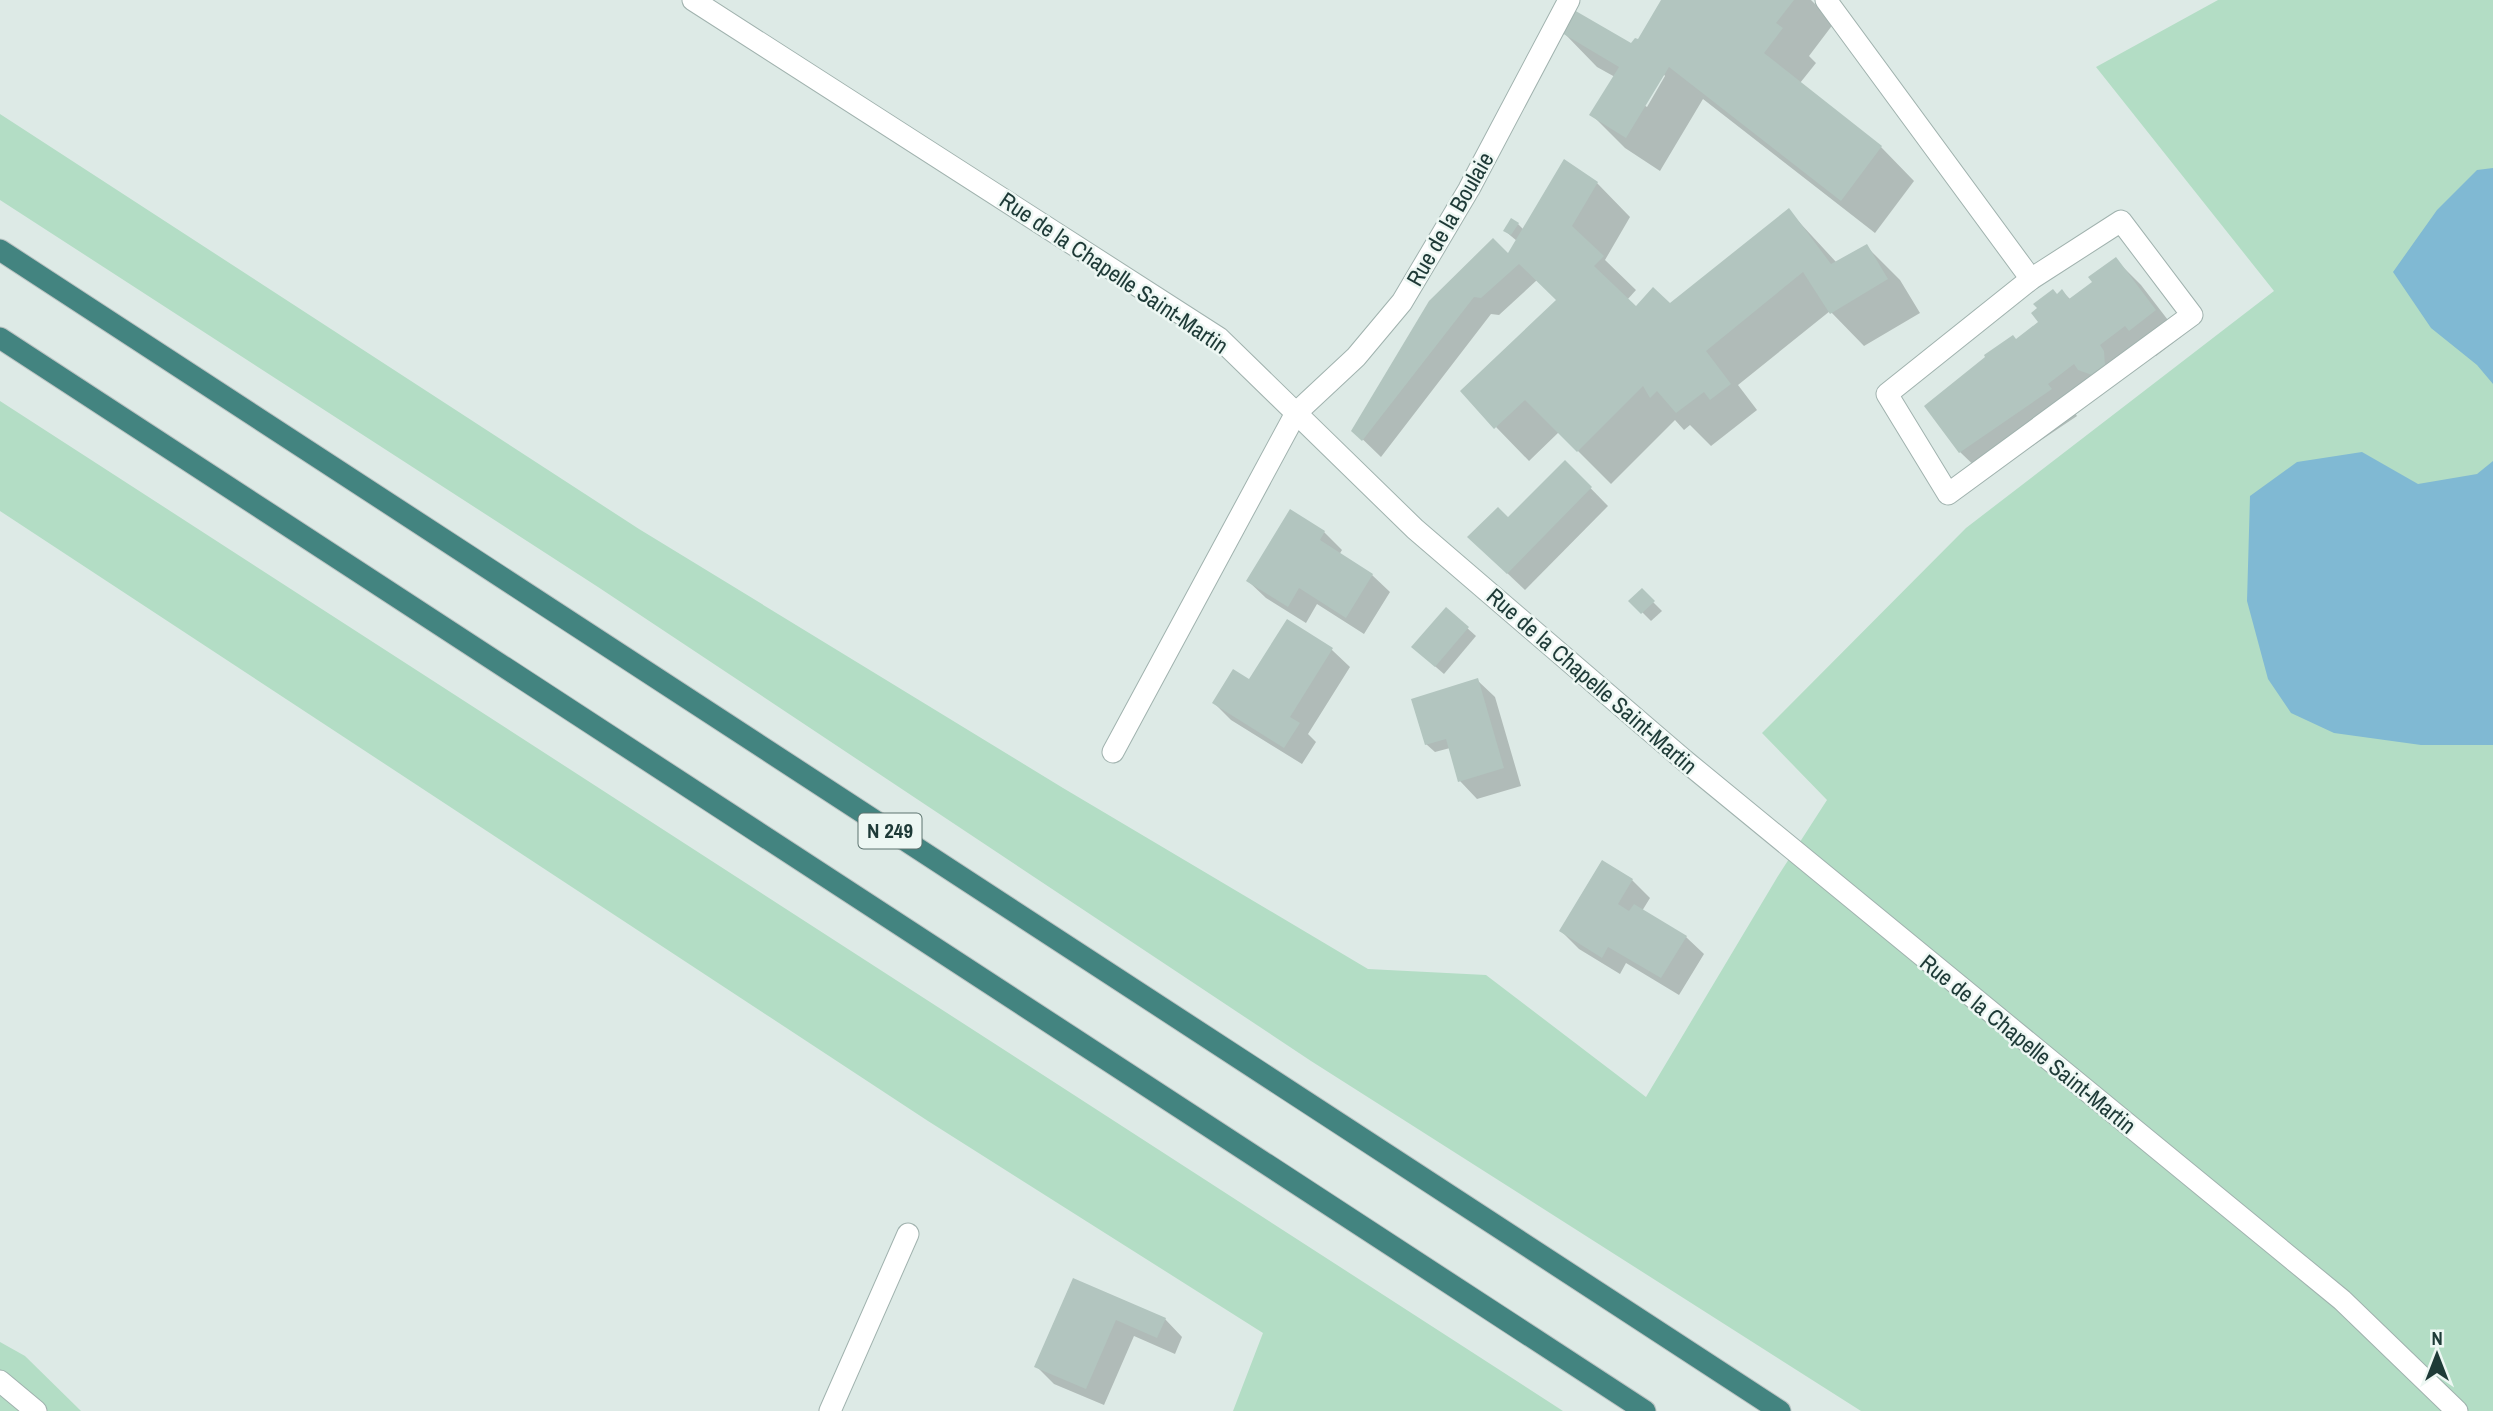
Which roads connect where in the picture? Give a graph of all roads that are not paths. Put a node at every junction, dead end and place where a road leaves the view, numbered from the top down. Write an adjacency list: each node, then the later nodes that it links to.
1 (693, 0): 7 (street, Rue de la Chapelle Saint-Martin)
2 (1569, 0): 7 (street, Rue de la Boulaie)
3 (1826, 0): 5 (street)
4 (0, 250): 14 (highway, N 249)
5 (2031, 279): 5 (street)
6 (0, 338): 13 (highway)
7 (1296, 413): 8 (street, Rue de la Boulaie); 15 (street, Rue de la Chapelle Saint-Martin)
8 (1113, 752)
9 (908, 1234): 12 (street)
10 (0, 1381): 11 (street)
11 (36, 1411)
12 (830, 1411)
13 (1645, 1411)
14 (1780, 1411)
15 (2457, 1411)

